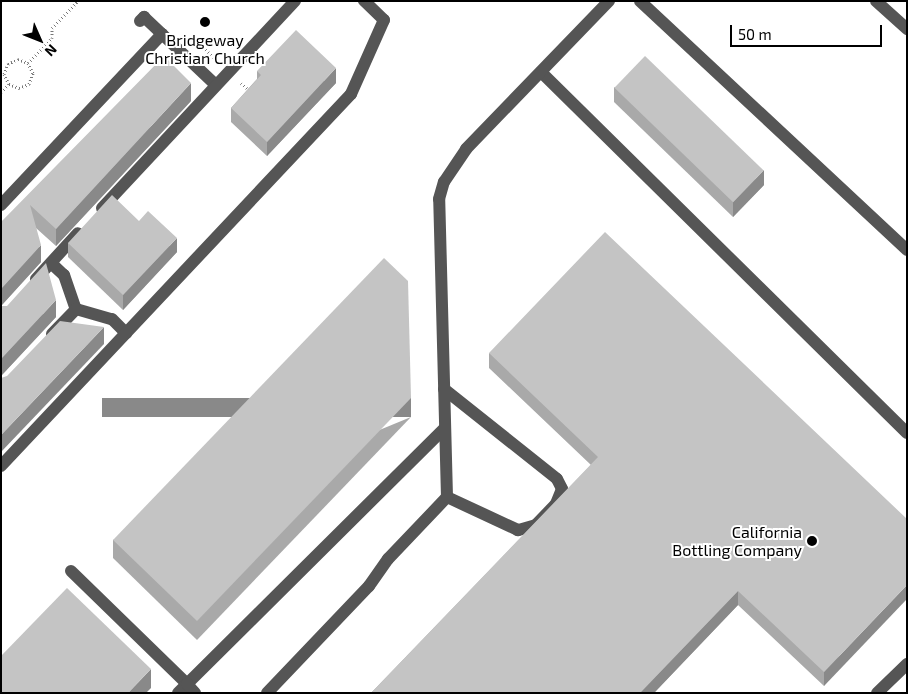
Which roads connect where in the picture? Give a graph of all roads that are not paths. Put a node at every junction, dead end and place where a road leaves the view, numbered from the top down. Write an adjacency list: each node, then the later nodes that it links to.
1 (295, 1): 10 (street)
2 (364, 1): 16 (street)
3 (608, 1): 9 (street)
4 (640, 1): 12 (street)
5 (876, 1): 7 (street)
6 (140, 21): 8 (street)
7 (907, 29)
8 (162, 34): 10 (street); 11 (street)
9 (541, 72): 18 (street); 20 (street)
10 (216, 85): 13 (street)
11 (1, 205)
12 (907, 250)
13 (51, 262): 14 (street); 15 (street)
14 (26, 290)
15 (76, 308): 16 (street); 17 (street)
16 (126, 333): 21 (street)
17 (42, 345)
18 (444, 389): 19 (street); 22 (street)
19 (445, 428): 22 (street); 25 (street)
20 (907, 433)
21 (1, 466)
22 (447, 497): 26 (street)
23 (71, 571): 25 (street)
24 (907, 664): 27 (street)
25 (187, 690)
26 (267, 693)
27 (877, 693)

